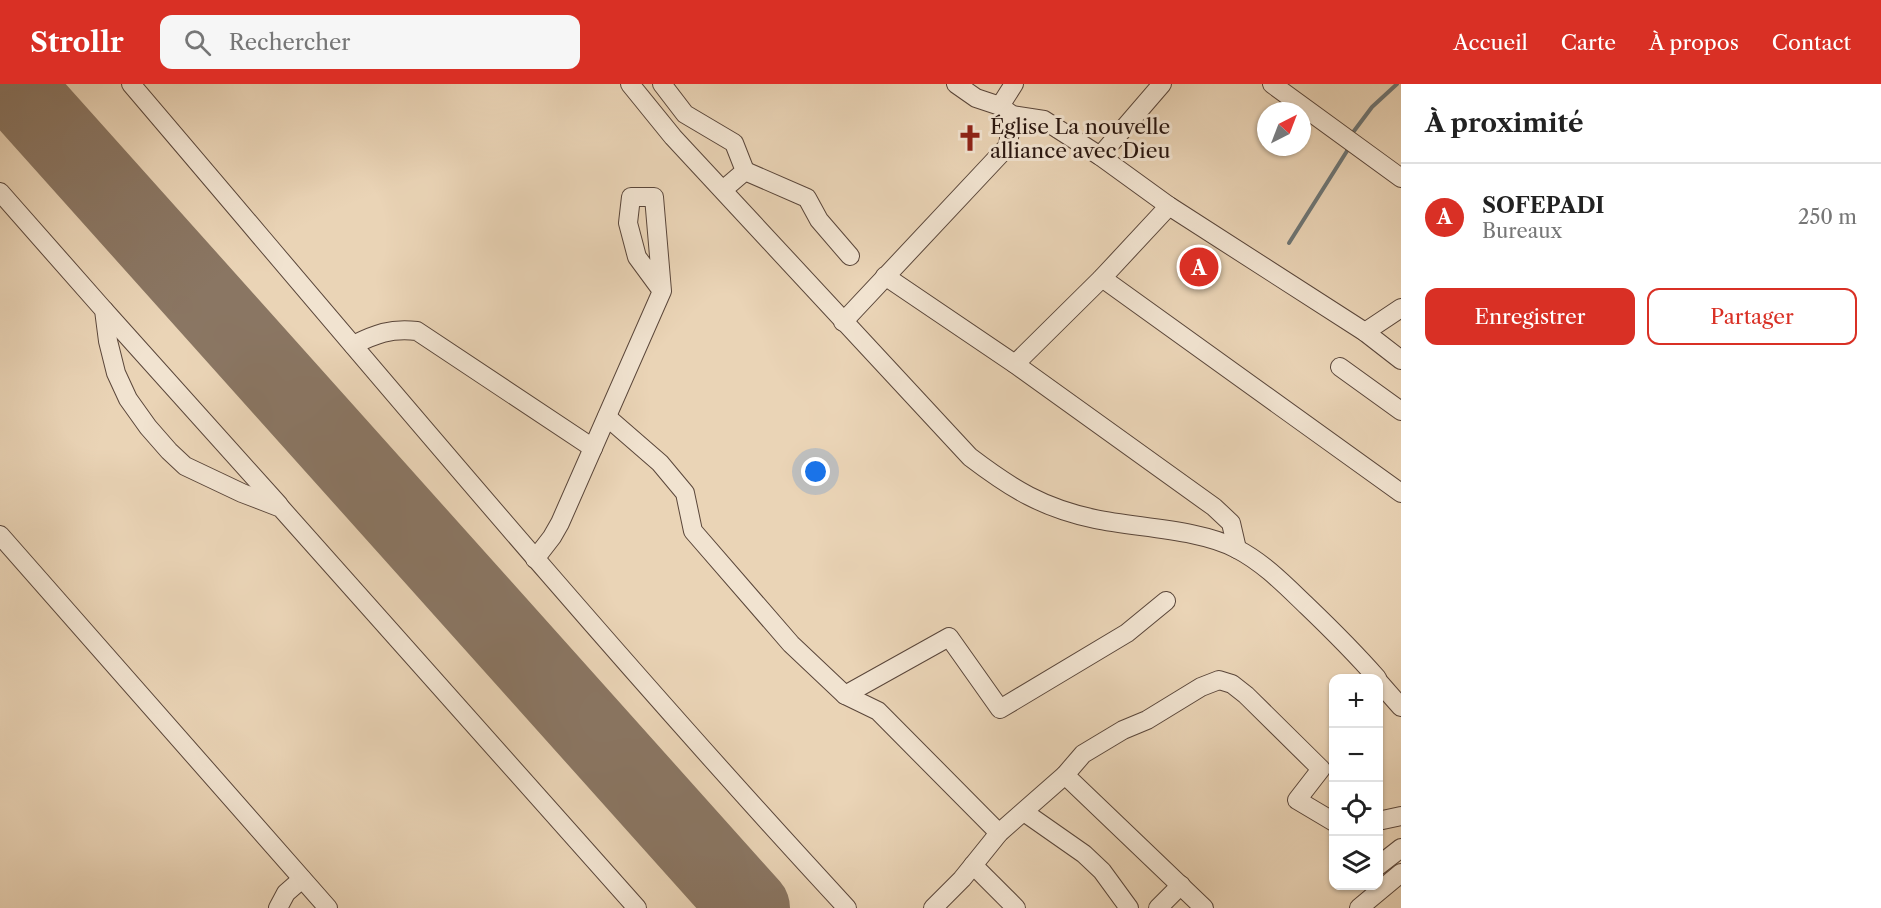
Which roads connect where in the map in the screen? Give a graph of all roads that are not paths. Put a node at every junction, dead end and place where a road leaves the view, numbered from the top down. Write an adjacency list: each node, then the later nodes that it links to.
1 (131, 84): 24 (street)
2 (630, 84): 13 (street)
3 (662, 84): 11 (street)
4 (956, 84): 8 (street)
5 (1014, 84): 9 (street)
6 (1162, 84): 10 (street)
7 (1272, 84): 12 (street)
8 (972, 89): 9 (street)
9 (1006, 111): 10 (street); 17 (street)
10 (1100, 156): 15 (street)
11 (745, 171): 13 (street); 16 (street)
12 (1401, 177)
13 (724, 189): 22 (street)
14 (0, 192): 21 (street)
15 (1169, 206): 18 (street); 23 (street)
16 (850, 256)
17 (885, 276): 22 (street); 26 (street)
18 (1102, 278): 26 (street); 31 (street)
19 (662, 291): 29 (street)
20 (1401, 308): 23 (street)
21 (104, 310): 32 (street); 32 (street)
22 (843, 322): 34 (street)
23 (1365, 332): 25 (street)
24 (353, 345): 30 (street); 35 (street)
25 (1401, 360)
26 (1016, 364): 34 (street)
27 (1340, 367): 28 (street)
28 (1401, 411)
29 (607, 417): 30 (street); 39 (street)
30 (593, 448): 35 (street)
31 (1401, 493)
32 (281, 508): 56 (street)
33 (0, 535): 51 (street)
34 (1237, 549): 37 (street)
35 (535, 559): 57 (street)
36 (1166, 601): 39 (street)
37 (1373, 674)
38 (1383, 685): 40 (street)
39 (845, 694): 46 (street)
40 (1400, 701)
41 (1065, 775): 42 (street); 44 (street); 52 (street)
42 (1024, 812): 46 (street); 60 (street)
43 (1401, 816): 45 (street)
44 (1329, 819)
45 (1383, 819)
46 (999, 833): 49 (street)
47 (1401, 848): 48 (street)
48 (1383, 862)
49 (973, 866): 58 (street); 59 (street)
50 (1401, 873): 53 (street)
51 (302, 879): 54 (street); 55 (street)
52 (1181, 885): 61 (street); 62 (street)
53 (1364, 898)
54 (278, 908)
55 (328, 908)
56 (637, 908)
57 (847, 908)
58 (933, 908)
59 (1016, 908)
60 (1129, 908)
61 (1158, 908)
62 (1204, 908)

